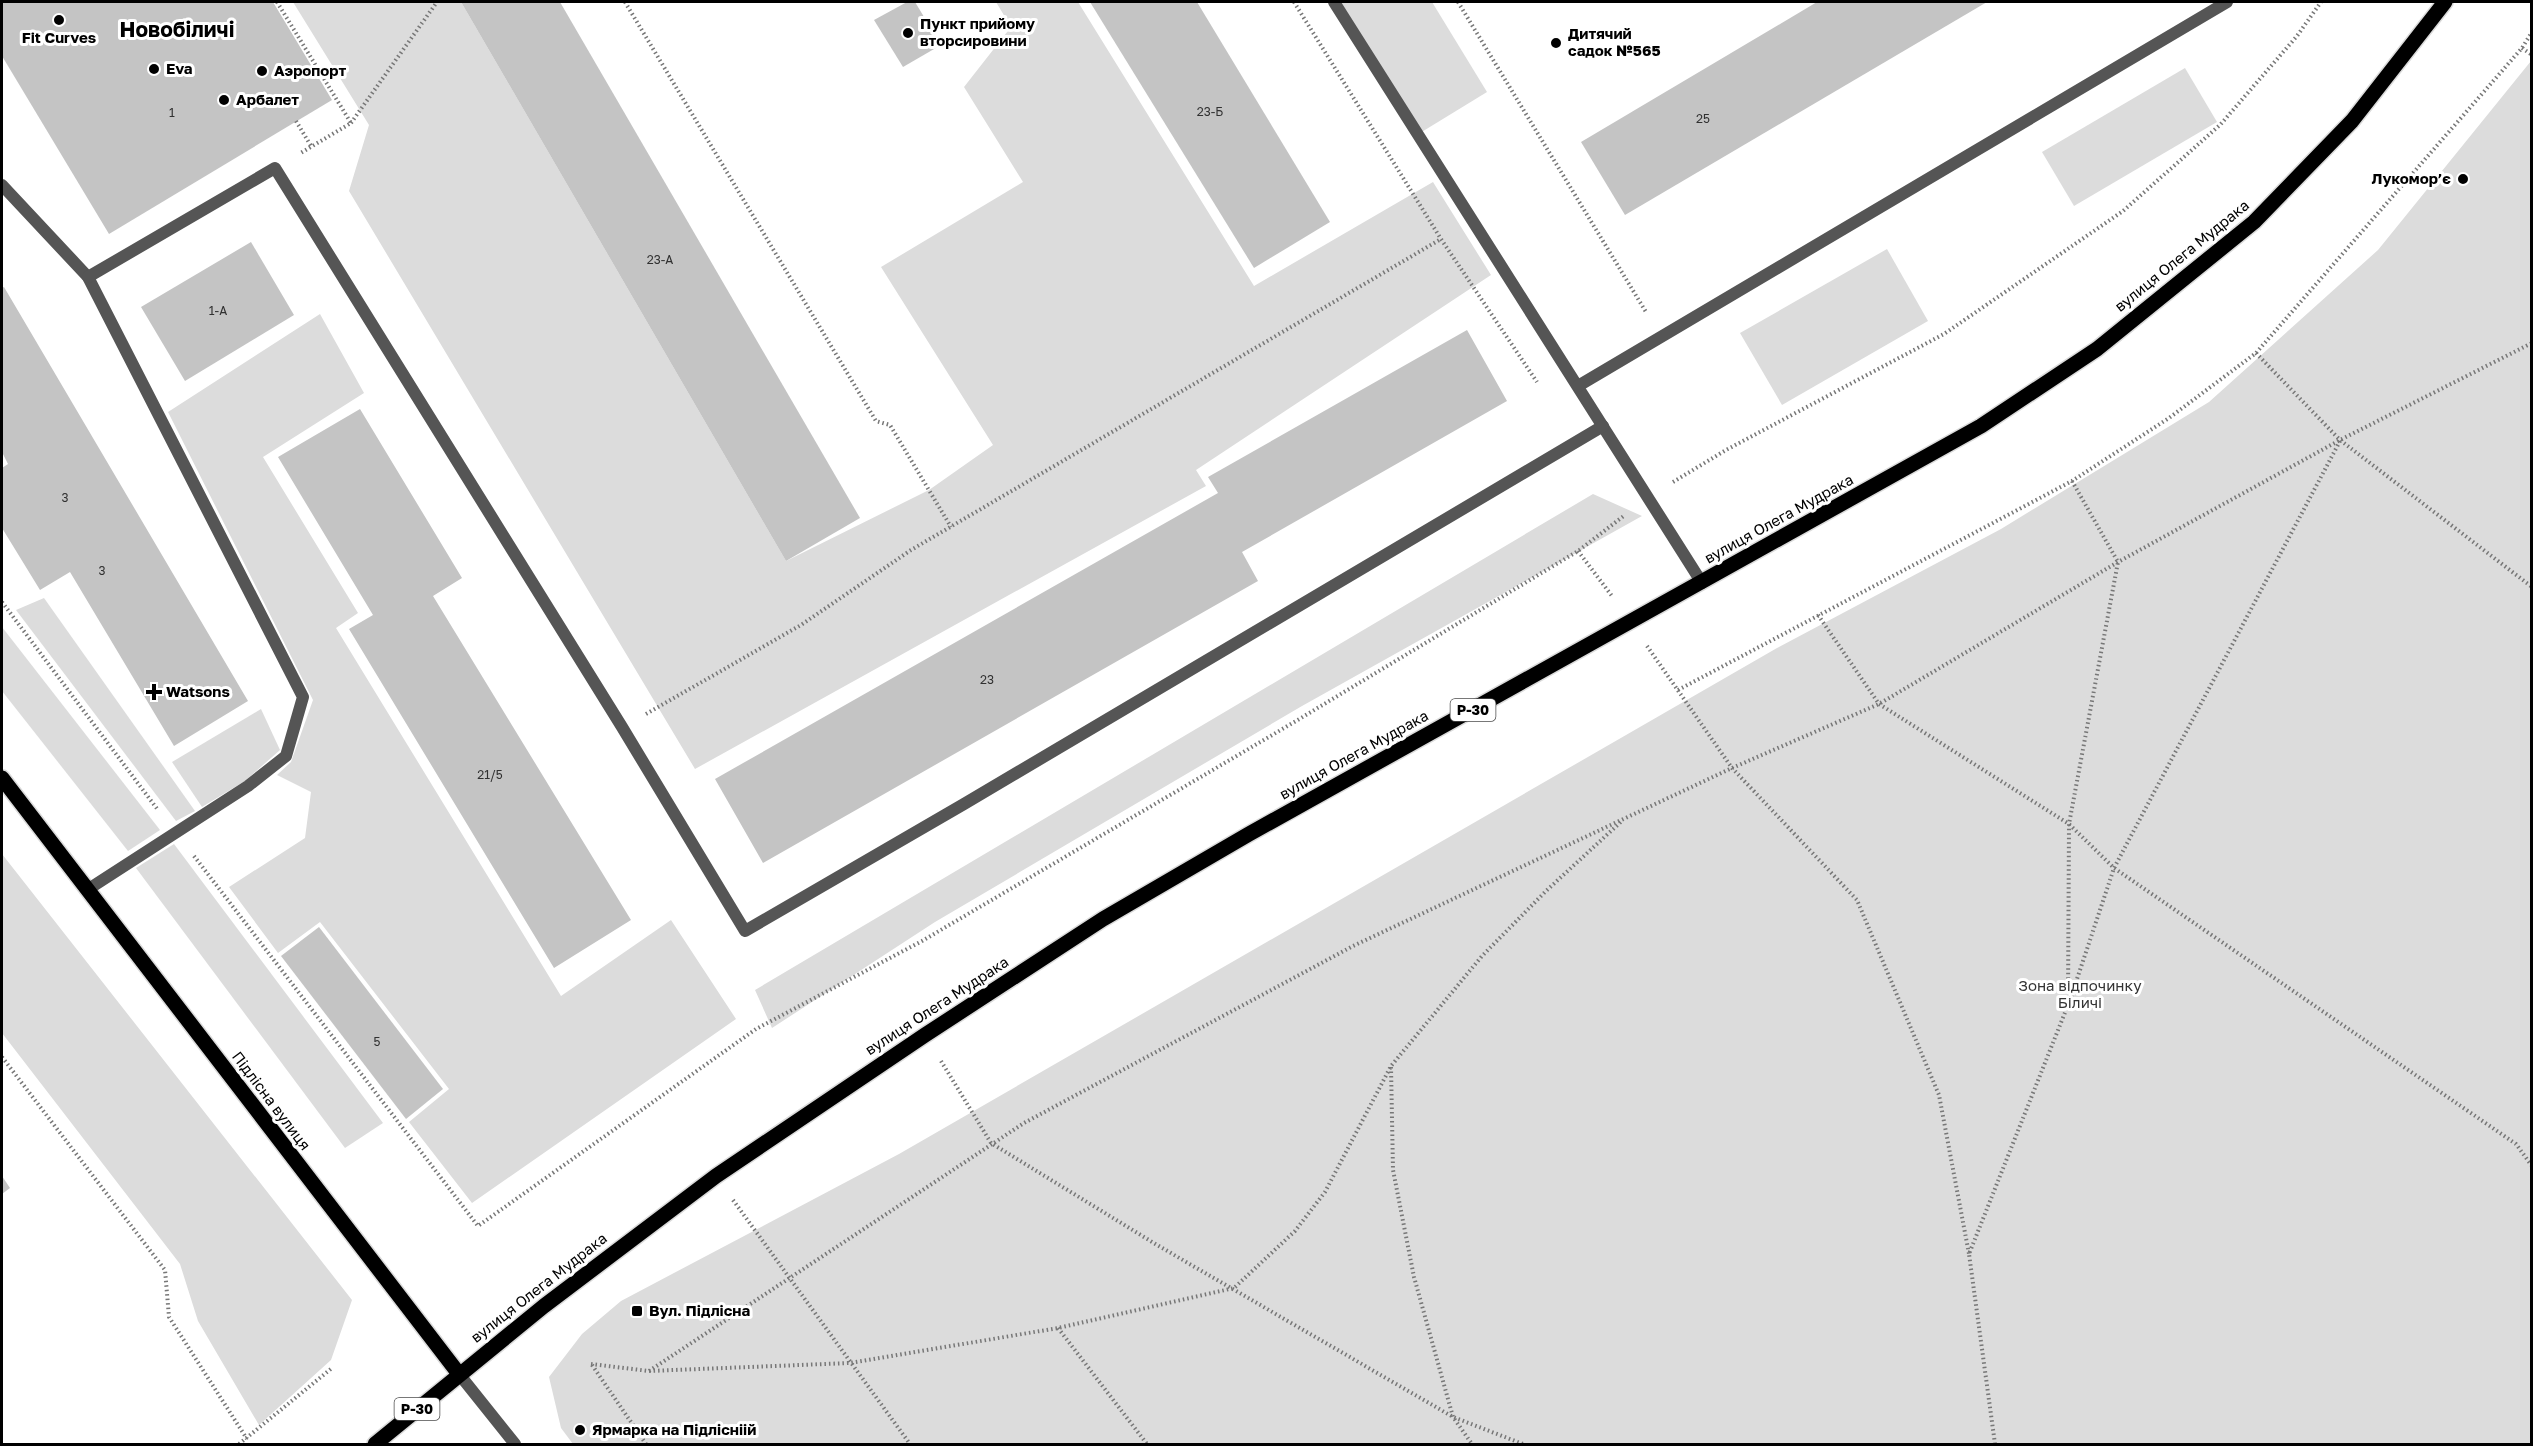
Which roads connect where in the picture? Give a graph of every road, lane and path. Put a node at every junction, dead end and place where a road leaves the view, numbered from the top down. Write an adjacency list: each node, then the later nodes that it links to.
1 (277, 2): 14 (path)
2 (437, 2): 14 (path)
3 (625, 2): 29 (path)
4 (1294, 2): 18 (path)
5 (1334, 2): 24 (street)
6 (1458, 2): 20 (path)
7 (2227, 2): 20 (street)
8 (2321, 2): 28 (path)
9 (2445, 2): 32 (main road, вулиця Олега Мудрака / Р-30)
10 (2532, 32): 11 (path)
11 (2522, 48): 12 (path); 22 (path)
12 (2532, 55)
13 (296, 121): 15 (path)
14 (351, 123): 15 (path)
15 (311, 146): 16 (path)
16 (275, 168): 19 (street); 39 (street)
17 (2, 185): 19 (street)
18 (1441, 239): 23 (path); 29 (path)
19 (88, 277): 44 (street)
20 (1660, 336): 24 (street)
21 (2532, 343): 26 (path)
22 (2256, 352): 26 (path); 27 (path)
23 (1537, 383)
24 (1578, 386): 25 (street)
25 (1603, 426): 28 (street); 39 (street)
26 (2340, 440): 31 (path); 33 (path); 45 (path)
27 (2072, 482): 31 (path); 35 (path)
28 (1649, 496): 30 (path); 32 (street)
29 (951, 527): 39 (path)
30 (1578, 551): 36 (path); 44 (path)
31 (2118, 562): 38 (path); 43 (path)
32 (1702, 583): 36 (main road, вулиця Олега Мудрака / Р-30)
33 (2532, 587)
34 (2, 602): 44 (path)
35 (1818, 615): 37 (path); 38 (path)
36 (1632, 622): 37 (path); 48 (main road, вулиця Олега Мудрака / Р-30)
37 (1678, 690): 40 (path)
38 (1879, 704): 40 (path); 43 (path)
39 (622, 728)
40 (1732, 768): 42 (path); 54 (path)
41 (2, 778): 46 (main road, Підлісна вулиця)
42 (1626, 818): 50 (path); 51 (path)
43 (2069, 824): 45 (path); 47 (path)
44 (175, 832): 46 (street)
45 (2114, 868): 47 (path); 52 (path)
46 (87, 890): 61 (main road, Підлісна вулиця)
47 (2068, 1005): 54 (path)
48 (925, 1035): 51 (path); 53 (main road, вулиця Олега Мудрака / Р-30)
49 (2, 1057): 63 (path)
50 (1391, 1066): 56 (path); 62 (path)
51 (991, 1143): 55 (path); 56 (path)
52 (2532, 1166)
53 (716, 1176): 55 (path); 61 (main road, вулиця Олега Мудрака / Р-30)
54 (1969, 1254): 72 (path)
55 (790, 1278): 58 (path); 60 (path)
56 (1233, 1288): 57 (path); 62 (path)
57 (1058, 1328): 58 (path); 69 (path)
58 (850, 1363): 60 (path); 68 (path)
59 (332, 1368): 63 (path)
60 (649, 1371): 67 (path)
61 (459, 1374): 65 (main road, вулиця Олега Мудрака / Р-30); 66 (street, Підлісна вулиця)
62 (1453, 1418): 70 (path); 71 (path)
63 (247, 1438): 64 (path)
64 (240, 1444)
65 (375, 1444)
66 (514, 1444)
67 (646, 1444)
68 (910, 1444)
69 (1147, 1444)
70 (1472, 1444)
71 (1523, 1444)
72 (1995, 1444)

